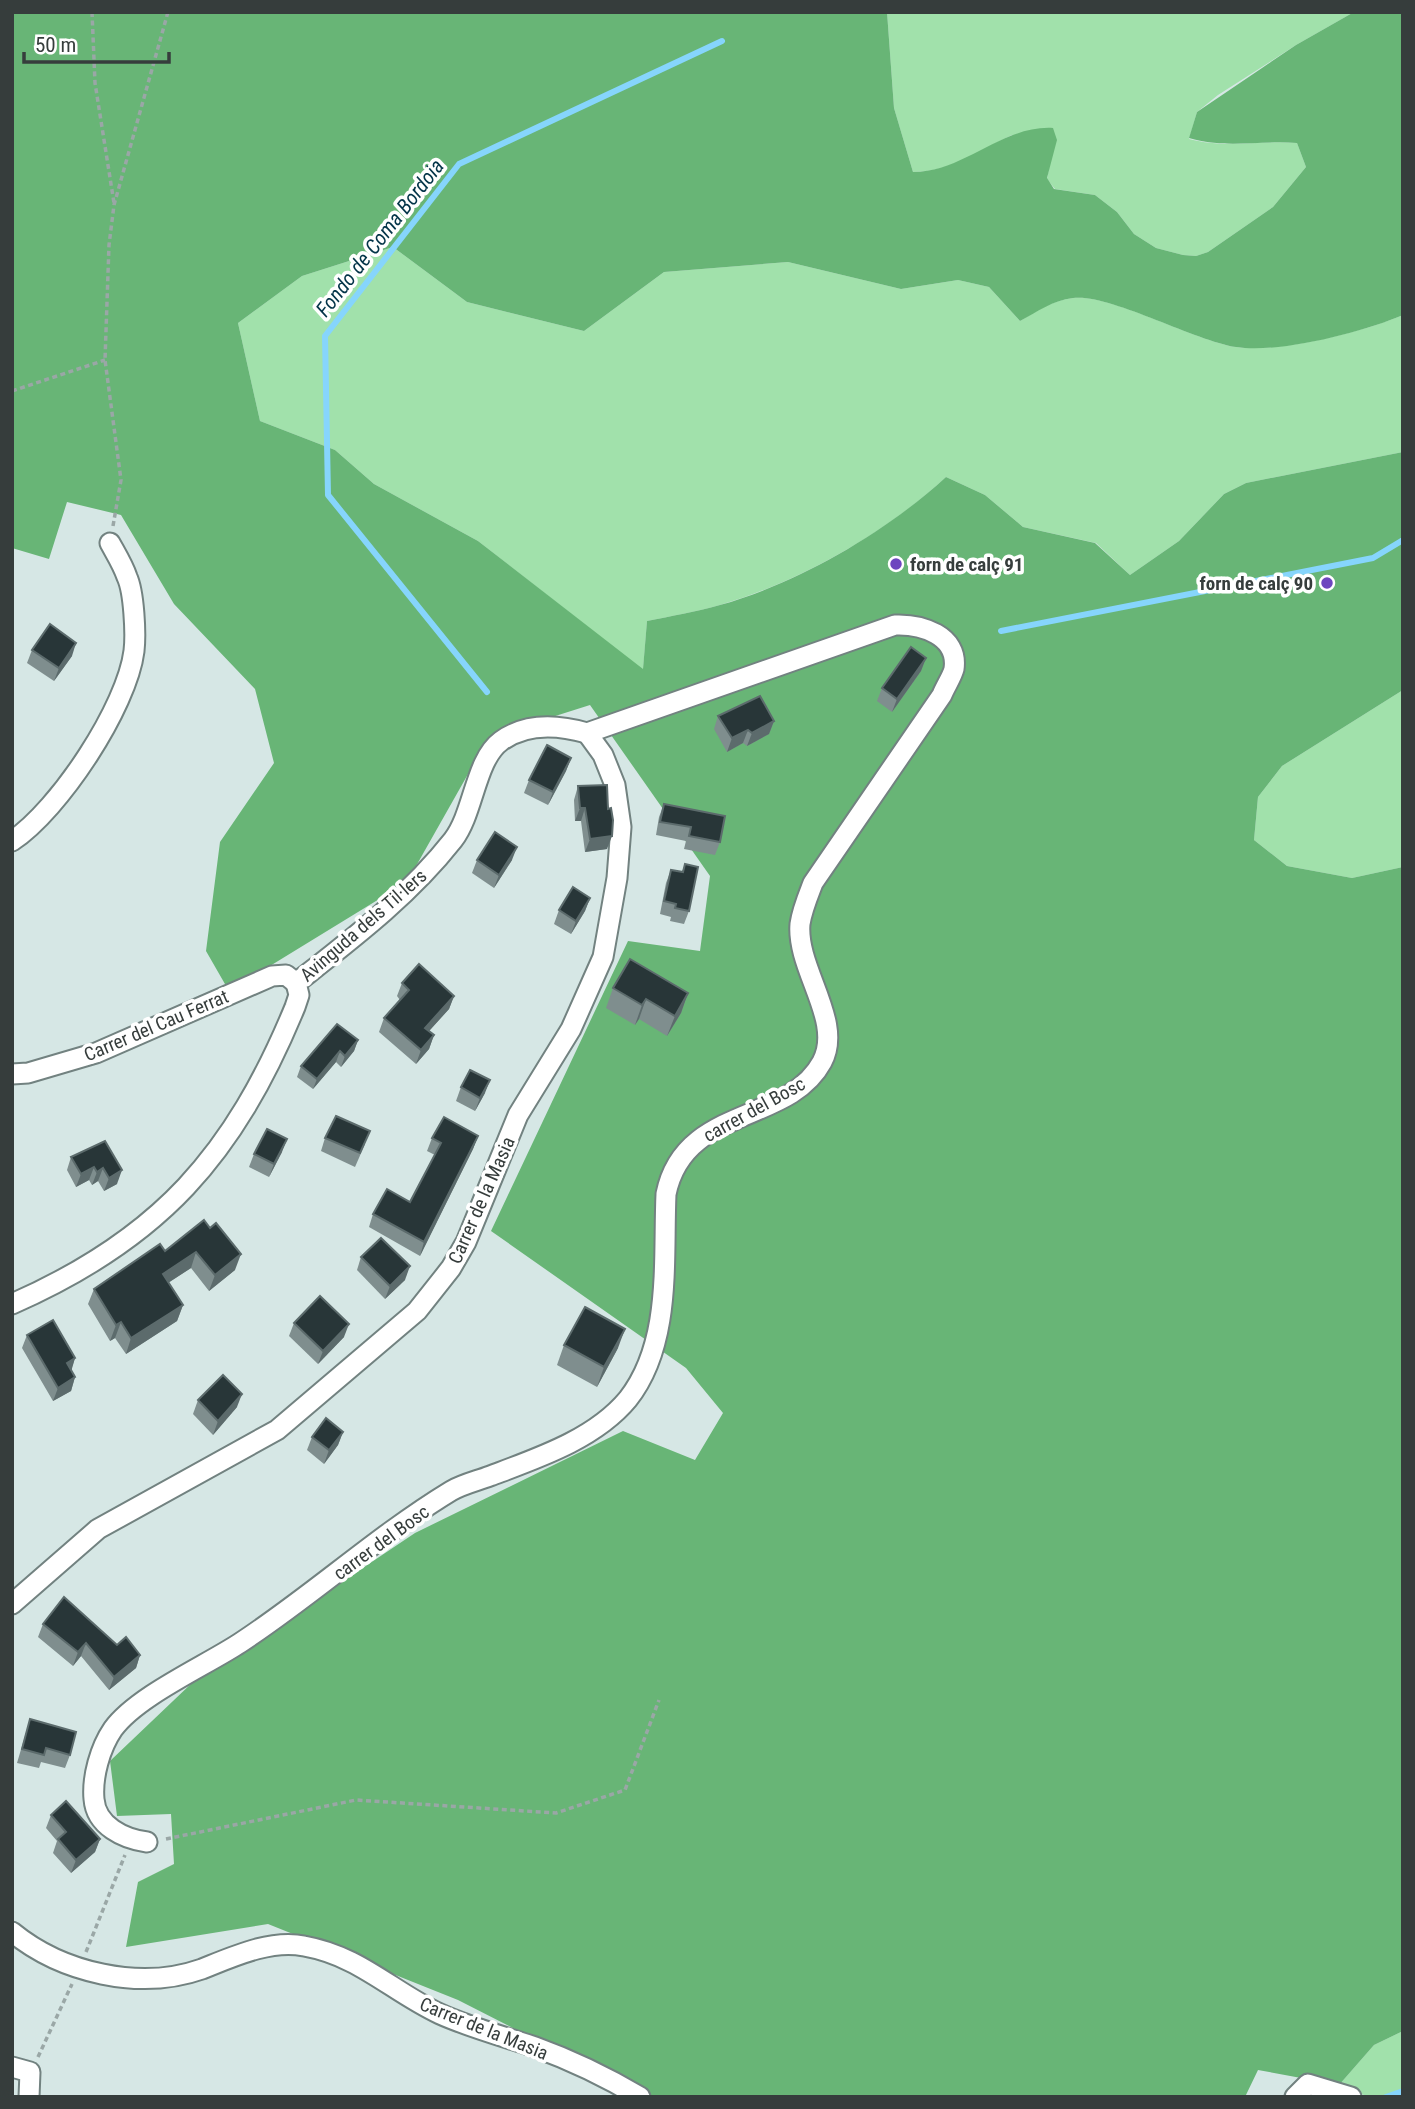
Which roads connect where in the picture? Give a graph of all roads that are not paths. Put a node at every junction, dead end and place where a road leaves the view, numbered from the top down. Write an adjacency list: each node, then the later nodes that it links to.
1 (110, 543): 3 (street)
2 (587, 733): 4 (street, Avinguda dels Til·lers); 7 (street, Carrer de la Masia); 8 (street, carrer del Bosc)
3 (12, 841)
4 (296, 983): 5 (street, Carrer del Cau Ferrat); 6 (street, Avinguda dels Til·lers)
5 (12, 1074)
6 (12, 1304)
7 (12, 1604)
8 (147, 1842)
9 (12, 1932): 12 (street, Carrer de la Masia)
10 (12, 2067): 11 (street)
11 (29, 2097)
12 (640, 2097)
13 (1295, 2097): 14 (street)
14 (1351, 2097)

